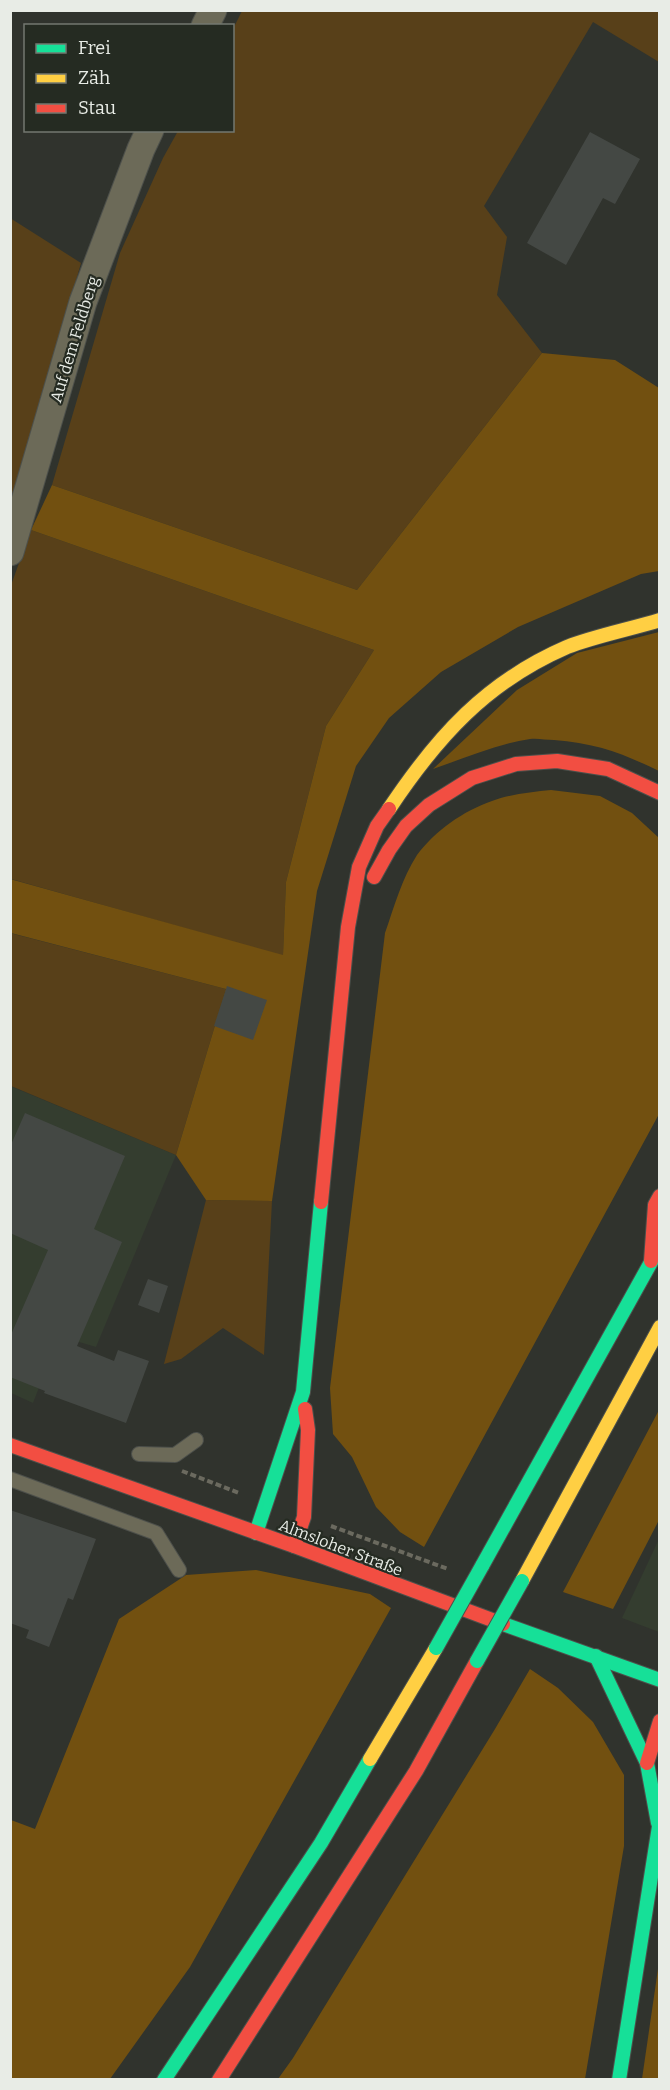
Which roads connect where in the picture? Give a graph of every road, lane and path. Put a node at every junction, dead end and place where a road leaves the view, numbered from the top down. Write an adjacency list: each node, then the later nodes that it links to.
1 (213, 10): 2 (street)
2 (206, 24)
3 (149, 132): 4 (street, Auf dem Feldberg)
4 (10, 552)
5 (660, 620): 7 (main road)
6 (660, 793): 7 (main road)
7 (348, 927): 12 (main road)
8 (660, 1196): 10 (main road)
9 (660, 1246): 10 (main road)
10 (651, 1261): 31 (main road, bridge)
11 (660, 1327): 29 (main road, bridge)
12 (303, 1392): 18 (main road); 19 (main road)
13 (196, 1440): 15 (lane)
14 (10, 1445): 20 (main road, Almsloher Straße)
15 (139, 1454)
16 (198, 1478): 18 (path)
17 (10, 1479): 22 (lane)
18 (267, 1503): 20 (main road)
19 (304, 1517): 21 (main road); 23 (path)
20 (256, 1533): 21 (main road, Almsloher Straße)
21 (294, 1546): 24 (main road, Almsloher Straße)
22 (179, 1570)
23 (453, 1571)
24 (596, 1656): 25 (main road, Almsloher Straße); 27 (main road)
25 (660, 1680)
26 (660, 1721): 27 (main road)
27 (647, 1763): 28 (main road)
28 (659, 1822): 33 (main road)
29 (297, 1958): 30 (main road); 32 (main road)
30 (292, 1991)
31 (164, 2079)
32 (219, 2079)
33 (620, 2079)

